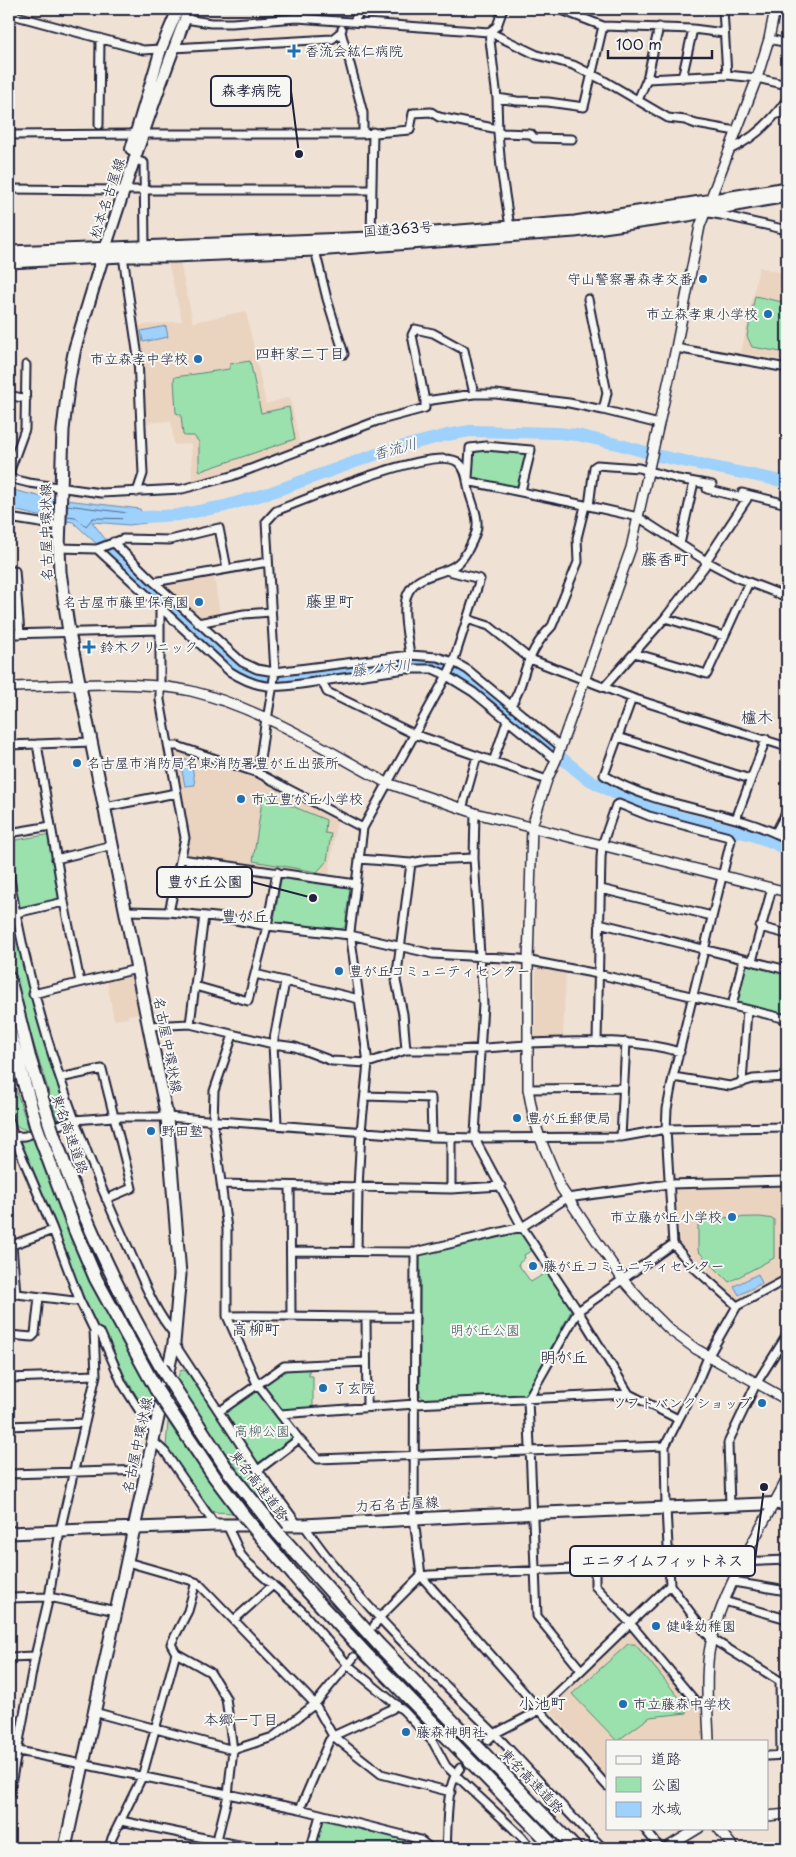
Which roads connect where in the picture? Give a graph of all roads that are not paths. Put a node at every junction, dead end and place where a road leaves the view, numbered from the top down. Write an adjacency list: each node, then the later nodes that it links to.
1 (178, 9): 21 (main road, 松本名古屋線)
2 (362, 9): 10 (street)
3 (503, 9): 15 (street)
4 (561, 9): 11 (street)
5 (723, 9): 16 (street)
6 (775, 11): 9 (street); 18 (street)
7 (9, 14): 17 (street)
8 (187, 14): 10 (street); 20 (main road, 松本名古屋線)
9 (787, 17)
10 (349, 22): 14 (street); 15 (street)
11 (603, 26): 12 (street); 22 (street)
12 (659, 27): 13 (street); 26 (street)
13 (693, 29): 16 (street); 24 (street)
14 (341, 32): 20 (street); 38 (street)
15 (489, 32): 22 (street); 28 (street)
16 (724, 32): 23 (street)
17 (100, 38): 21 (street); 33 (street)
18 (770, 39): 19 (street); 25 (street)
19 (787, 43)
20 (173, 48): 37 (main road, 松本名古屋線)
21 (161, 50): 37 (main road, 松本名古屋線)
22 (592, 74): 28 (street); 30 (street)
23 (727, 75): 24 (street); 25 (street)
24 (682, 78): 26 (street)
25 (757, 78): 27 (street); 35 (street)
26 (646, 79): 30 (street)
27 (787, 85)
28 (497, 98): 34 (street)
29 (787, 99): 32 (street)
30 (638, 100): 35 (street)
31 (787, 112): 32 (street)
32 (777, 114): 41 (street)
33 (99, 125)
34 (498, 131): 36 (street); 40 (street); 51 (street)
35 (736, 131): 41 (street)
36 (374, 132): 38 (street); 47 (street)
37 (139, 134): 38 (street); 39 (street); 42 (main road, 松本名古屋線); 45 (main road, 松本名古屋線)
38 (364, 134)
39 (9, 135)
40 (572, 139)
41 (729, 150): 49 (street)
42 (133, 159): 45 (main road, 松本名古屋線); 46 (street)
43 (787, 188): 49 (main road, 国道363号)
44 (9, 189): 45 (street)
45 (121, 190): 46 (street); 57 (main road, 松本名古屋線)
46 (145, 190): 47 (street); 54 (street)
47 (371, 190): 53 (street)
48 (787, 196): 50 (main road, 国道363号)
49 (710, 201): 50 (street); 51 (main road, 国道363号)
50 (704, 213): 52 (street); 55 (main road, 国道363号); 61 (street)
51 (510, 227): 53 (main road, 国道363号)
52 (787, 230)
53 (371, 238): 54 (main road, 国道363号)
54 (145, 248): 57 (main road, 国道363号)
55 (315, 250): 58 (main road, 国道363号); 62 (street)
56 (9, 252): 57 (main road, 国道363号)
57 (104, 253): 58 (main road, 国道363号); 59 (main road, 国道363号); 77 (main road, 名古屋中環状線)
58 (123, 256): 79 (street)
59 (9, 262)
60 (588, 299): 69 (street)
61 (676, 348): 64 (street); 70 (street)
62 (344, 354)
63 (26, 365): 67 (street)
64 (787, 368)
65 (474, 394): 68 (street); 68 (street); 69 (street)
66 (9, 395): 67 (street)
67 (26, 399): 72 (street)
68 (425, 404): 79 (street)
69 (603, 410): 70 (street)
70 (658, 424): 71 (street)
71 (648, 469): 75 (street); 81 (street); 82 (street)
72 (9, 473)
73 (9, 478): 77 (street)
74 (467, 481): 78 (street); 78 (street); 89 (street); 91 (street)
75 (694, 482): 76 (street); 85 (street)
76 (708, 484): 80 (street); 88 (street)
77 (60, 488): 79 (street); 84 (main road, 名古屋中環状線)
78 (522, 491): 81 (street)
79 (137, 492)
80 (787, 504)
81 (587, 506): 82 (street); 108 (street)
82 (638, 517): 85 (street); 111 (street)
83 (9, 518): 84 (street)
84 (59, 524): 87 (main road, 名古屋中環状線)
85 (680, 544): 88 (street)
86 (105, 546): 87 (street); 90 (street); 93 (street); 96 (street)
87 (59, 548): 102 (main road, 名古屋中環状線)
88 (706, 561): 94 (street); 98 (street)
89 (268, 562): 90 (street); 97 (street)
90 (227, 569): 93 (street)
91 (445, 570): 99 (street); 107 (street)
92 (9, 571): 104 (street)
93 (154, 582): 100 (street)
94 (748, 582): 95 (street); 105 (street)
95 (787, 597)
96 (160, 608): 101 (street); 114 (street)
97 (271, 612): 100 (street); 110 (street)
98 (665, 618): 105 (street); 106 (street)
99 (467, 619): 108 (street); 109 (street)
100 (198, 622): 110 (street)
101 (159, 630): 102 (street); 117 (street)
102 (69, 632): 104 (street); 113 (main road, 名古屋中環状線)
103 (9, 634): 104 (street)
104 (20, 634)
105 (724, 636): 106 (street)
106 (634, 653): 115 (street)
107 (410, 655): 109 (street); 110 (street)
108 (530, 659): 111 (street); 119 (street)
109 (451, 669): 112 (street); 119 (street); 121 (street); 122 (street)
110 (275, 673): 114 (street)
111 (585, 678): 115 (street); 129 (street)
112 (322, 681): 114 (street); 122 (street)
113 (80, 685): 116 (street); 117 (street); 125 (main road, 名古屋中環状線)
114 (274, 686): 120 (street)
115 (605, 686): 118 (street)
116 (9, 687)
117 (160, 687): 120 (street); 128 (street)
118 (632, 698): 123 (street); 124 (street)
119 (511, 705): 129 (street)
120 (266, 718): 134 (street); 137 (street)
121 (507, 721): 132 (street); 133 (street)
122 (414, 734): 131 (street); 137 (street)
123 (618, 738): 135 (street); 143 (street)
124 (766, 739): 130 (street); 135 (street)
125 (92, 742): 126 (street); 139 (main road, 名古屋中環状線)
126 (37, 744): 127 (street); 144 (street)
127 (9, 745)
128 (169, 746): 134 (street); 138 (street)
129 (560, 746): 132 (street)
130 (787, 747)
131 (477, 756): 133 (street); 140 (street)
132 (556, 760): 136 (street)
133 (493, 762): 136 (street)
134 (258, 772): 146 (street)
135 (750, 779): 143 (street)
136 (547, 780): 145 (street)
137 (387, 783): 140 (street); 146 (street)
138 (176, 793): 139 (street); 154 (street)
139 (104, 807): 150 (main road, 名古屋中環状線)
140 (462, 809): 142 (street)
141 (787, 810): 147 (street)
142 (476, 813): 145 (street); 152 (street)
143 (736, 819): 147 (street)
144 (50, 826): 148 (street); 153 (street)
145 (532, 826): 151 (street); 179 (street)
146 (363, 828): 155 (street)
147 (776, 832): 149 (street)
148 (9, 833)
149 (787, 839)
150 (113, 845): 153 (street); 165 (main road, 名古屋中環状線)
151 (602, 845): 159 (street); 159 (street); 162 (street)
152 (474, 858): 156 (street); 177 (street)
153 (56, 859): 164 (street)
154 (181, 859): 158 (street); 166 (street)
155 (359, 859): 156 (street); 160 (street)
156 (412, 862): 175 (street)
157 (9, 872): 167 (street)
158 (277, 872): 160 (street); 171 (street)
159 (722, 875): 161 (street); 169 (street)
160 (356, 884): 174 (street)
161 (772, 888): 163 (street); 172 (street)
162 (601, 889): 169 (street); 170 (street)
163 (787, 892)
164 (64, 902): 167 (street); 186 (street)
165 (126, 911): 166 (street); 181 (main road, 名古屋中環状線)
166 (169, 912): 168 (street)
167 (16, 914): 189 (street)
168 (204, 916): 171 (street); 188 (street)
169 (712, 916): 176 (street)
170 (599, 923): 176 (street); 184 (street)
171 (267, 926): 174 (street); 183 (street)
172 (760, 927): 173 (street); 180 (street)
173 (787, 934)
174 (350, 935): 175 (street); 191 (street)
175 (400, 947): 177 (street); 204 (street)
176 (704, 950): 178 (street); 190 (street)
177 (481, 956): 179 (street); 203 (street)
178 (743, 960): 180 (street); 192 (street)
179 (528, 962): 184 (street); 202 (street)
180 (752, 962): 182 (street)
181 (137, 969): 186 (street); 196 (main road, 名古屋中環状線)
182 (787, 970)
183 (255, 974): 187 (street); 188 (street)
184 (598, 974): 190 (street); 199 (street)
185 (9, 978): 365 (highway, 東名高速道路, bridge)
186 (80, 982): 189 (street)
187 (285, 982): 191 (street); 201 (street)
188 (195, 986): 195 (street)
189 (33, 994): 209 (street)
190 (693, 997): 192 (street); 205 (street)
191 (359, 999): 206 (street)
192 (732, 1006): 193 (street)
193 (746, 1010): 194 (street); 210 (street)
194 (787, 1019)
195 (190, 1024): 196 (street); 198 (street)
196 (148, 1026): 214 (main road, 名古屋中環状線)
197 (9, 1030): 364 (highway, 東名高速道路, bridge)
198 (233, 1035): 201 (street); 218 (street)
199 (597, 1042): 200 (street); 202 (street)
200 (626, 1042): 205 (street); 211 (street)
201 (273, 1044): 206 (street); 219 (street)
202 (527, 1044): 203 (street); 212 (street)
203 (481, 1047): 204 (street); 227 (street)
204 (406, 1050): 206 (street)
205 (680, 1052): 207 (street)
206 (368, 1062): 213 (street)
207 (673, 1077): 210 (street); 221 (street)
208 (787, 1077): 210 (street)
209 (60, 1078): 215 (street); 217 (street)
210 (742, 1083)
211 (624, 1088): 212 (street); 225 (street)
212 (528, 1089): 228 (street)
213 (365, 1096): 222 (street); 224 (street)
214 (167, 1116): 215 (street); 218 (street); 258 (main road, 名古屋中環状線)
215 (114, 1117): 217 (street); 237 (street)
216 (9, 1118): 223 (street)
217 (74, 1120): 223 (street); 237 (street)
218 (213, 1121): 219 (street); 230 (street)
219 (277, 1124): 222 (street)
220 (787, 1127): 221 (street)
221 (666, 1129): 225 (street); 231 (street)
222 (360, 1131): 224 (street); 234 (street)
223 (11, 1136): 239 (street)
224 (432, 1137): 226 (street)
225 (621, 1137): 228 (street)
226 (451, 1138): 227 (street); 235 (street)
227 (477, 1138): 228 (street); 233 (street)
228 (540, 1138): 236 (street)
229 (787, 1181): 231 (street)
230 (221, 1184): 232 (street); 252 (street)
231 (669, 1184): 236 (street); 240 (street)
232 (290, 1186): 234 (street); 241 (street)
233 (501, 1186): 235 (street); 238 (street)
234 (358, 1188): 235 (street); 242 (street)
235 (451, 1189)
236 (567, 1198): 238 (street); 245 (street)
237 (106, 1199): 258 (street)
238 (522, 1227): 243 (street); 250 (street)
239 (53, 1230): 246 (street); 248 (street)
240 (673, 1244): 245 (street); 249 (street)
241 (292, 1251): 242 (street); 251 (street)
242 (357, 1251): 243 (street)
243 (415, 1252): 253 (street)
244 (787, 1278): 249 (street)
245 (623, 1280): 250 (street); 259 (street)
246 (12, 1293): 247 (street)
247 (39, 1297): 248 (street); 256 (street)
248 (79, 1299): 255 (street)
249 (737, 1306): 259 (street)
250 (578, 1311): 265 (street); 266 (street)
251 (291, 1315): 252 (street); 254 (street)
252 (227, 1316): 263 (street)
253 (415, 1317): 254 (street); 268 (street)
254 (366, 1318): 260 (street)
255 (94, 1330): 261 (street); 275 (street)
256 (9, 1334)
257 (787, 1335): 264 (street)
258 (175, 1339): 270 (street); 275 (main road, 名古屋中環状線)
259 (708, 1357): 264 (street); 272 (street)
260 (366, 1362): 263 (street); 269 (street)
261 (96, 1375): 262 (street); 273 (street)
262 (9, 1378)
263 (257, 1384): 270 (street); 271 (street)
264 (756, 1384): 267 (street); 287 (street)
265 (629, 1394): 266 (street); 272 (street)
266 (528, 1399): 268 (street); 278 (street)
267 (787, 1400)
268 (415, 1404): 269 (street); 279 (street)
269 (367, 1407): 271 (street)
270 (220, 1410): 281 (street)
271 (280, 1414): 276 (street)
272 (678, 1419): 277 (street)
273 (85, 1423): 274 (street); 282 (street)
274 (9, 1426)
275 (154, 1436): 280 (main road, 名古屋中環状線); 291 (street)
276 (299, 1439): 279 (street); 281 (street)
277 (665, 1446): 278 (street); 288 (street)
278 (530, 1450): 279 (street); 289 (street)
279 (415, 1455): 290 (street)
280 (146, 1470): 282 (street); 294 (main road, 名古屋中環状線)
281 (258, 1470): 293 (street)
282 (74, 1472): 283 (street); 295 (street)
283 (9, 1474)
284 (787, 1479): 286 (street)
285 (787, 1503): 286 (main road, 力石名古屋線)
286 (774, 1504): 287 (main road, 力石名古屋線); 299 (street)
287 (730, 1506): 288 (main road, 力石名古屋線)
288 (666, 1508): 289 (main road, 力石名古屋線); 300 (street)
289 (532, 1513): 290 (main road, 力石名古屋線); 302 (street)
290 (414, 1518): 293 (main road, 力石名古屋線); 303 (street)
291 (215, 1524): 292 (main road, 力石名古屋線); 294 (main road, 力石名古屋線)
292 (227, 1524): 293 (main road, 力石名古屋線); 306 (street)
293 (301, 1525): 313 (street)
294 (135, 1529): 295 (main road, 力石名古屋線); 298 (main road, 名古屋中環状線)
295 (60, 1531): 296 (main road, 力石名古屋線); 309 (street)
296 (9, 1533)
297 (787, 1560): 299 (street)
298 (127, 1562): 304 (street); 312 (main road, 名古屋中環状線)
299 (743, 1562): 300 (street); 305 (street)
300 (670, 1564): 301 (street); 307 (street)
301 (595, 1568): 302 (street); 316 (street)
302 (535, 1570): 303 (street); 324 (street)
303 (421, 1576): 313 (street); 329 (street)
304 (196, 1582): 315 (street); 319 (street)
305 (733, 1582): 308 (street); 311 (street)
306 (273, 1585): 315 (street); 323 (street)
307 (670, 1585): 316 (street); 318 (street)
308 (787, 1591)
309 (49, 1597): 310 (street); 312 (street); 321 (street)
310 (9, 1598)
311 (724, 1601): 314 (street); 318 (street)
312 (116, 1611): 330 (main road, 名古屋中環状線)
313 (379, 1618): 317 (street); 333 (street)
314 (787, 1619)
315 (234, 1620): 327 (street)
316 (630, 1624): 324 (street); 326 (street)
317 (374, 1626)
318 (712, 1638): 325 (street); 326 (street)
319 (176, 1653): 331 (street); 336 (street)
320 (9, 1656): 321 (street)
321 (35, 1656): 337 (street)
322 (354, 1657): 323 (street)
323 (348, 1666): 327 (street); 328 (street)
324 (581, 1670): 329 (street)
325 (783, 1680): 338 (street)
326 (708, 1702): 334 (street)
327 (315, 1704): 332 (street); 336 (street)
328 (396, 1704): 332 (street); 342 (street)
329 (540, 1710): 333 (street); 344 (street)
330 (94, 1712): 331 (street); 340 (main road, 名古屋中環状線)
331 (155, 1728): 336 (street); 343 (street)
332 (334, 1736): 345 (street); 348 (street)
333 (491, 1737): 366 (street)
334 (709, 1740)
335 (9, 1749): 337 (street)
336 (233, 1750): 347 (street)
337 (17, 1751): 340 (street); 346 (street)
338 (784, 1755): 339 (street)
339 (768, 1756)
340 (84, 1764): 343 (street); 357 (main road, 名古屋中環状線)
341 (460, 1768): 342 (street)
342 (454, 1775): 345 (street); 363 (street)
343 (142, 1777): 347 (street); 352 (street)
344 (606, 1785)
345 (450, 1792): 362 (street)
346 (9, 1795)
347 (228, 1795): 348 (street); 356 (street)
348 (300, 1809): 350 (street)
349 (787, 1814): 351 (street)
350 (320, 1815): 360 (street); 361 (street)
351 (768, 1816)
352 (121, 1821): 356 (street); 358 (street)
353 (646, 1830): 367 (street)
354 (696, 1830): 368 (street)
355 (720, 1830): 369 (street)
356 (216, 1844): 359 (street)
357 (65, 1848)
358 (109, 1848)
359 (253, 1848)
360 (311, 1848)
361 (430, 1848)
362 (446, 1848)
363 (531, 1848)
364 (555, 1848)
365 (575, 1848)
366 (602, 1848)
367 (660, 1848)
368 (666, 1848)
369 (734, 1848)

